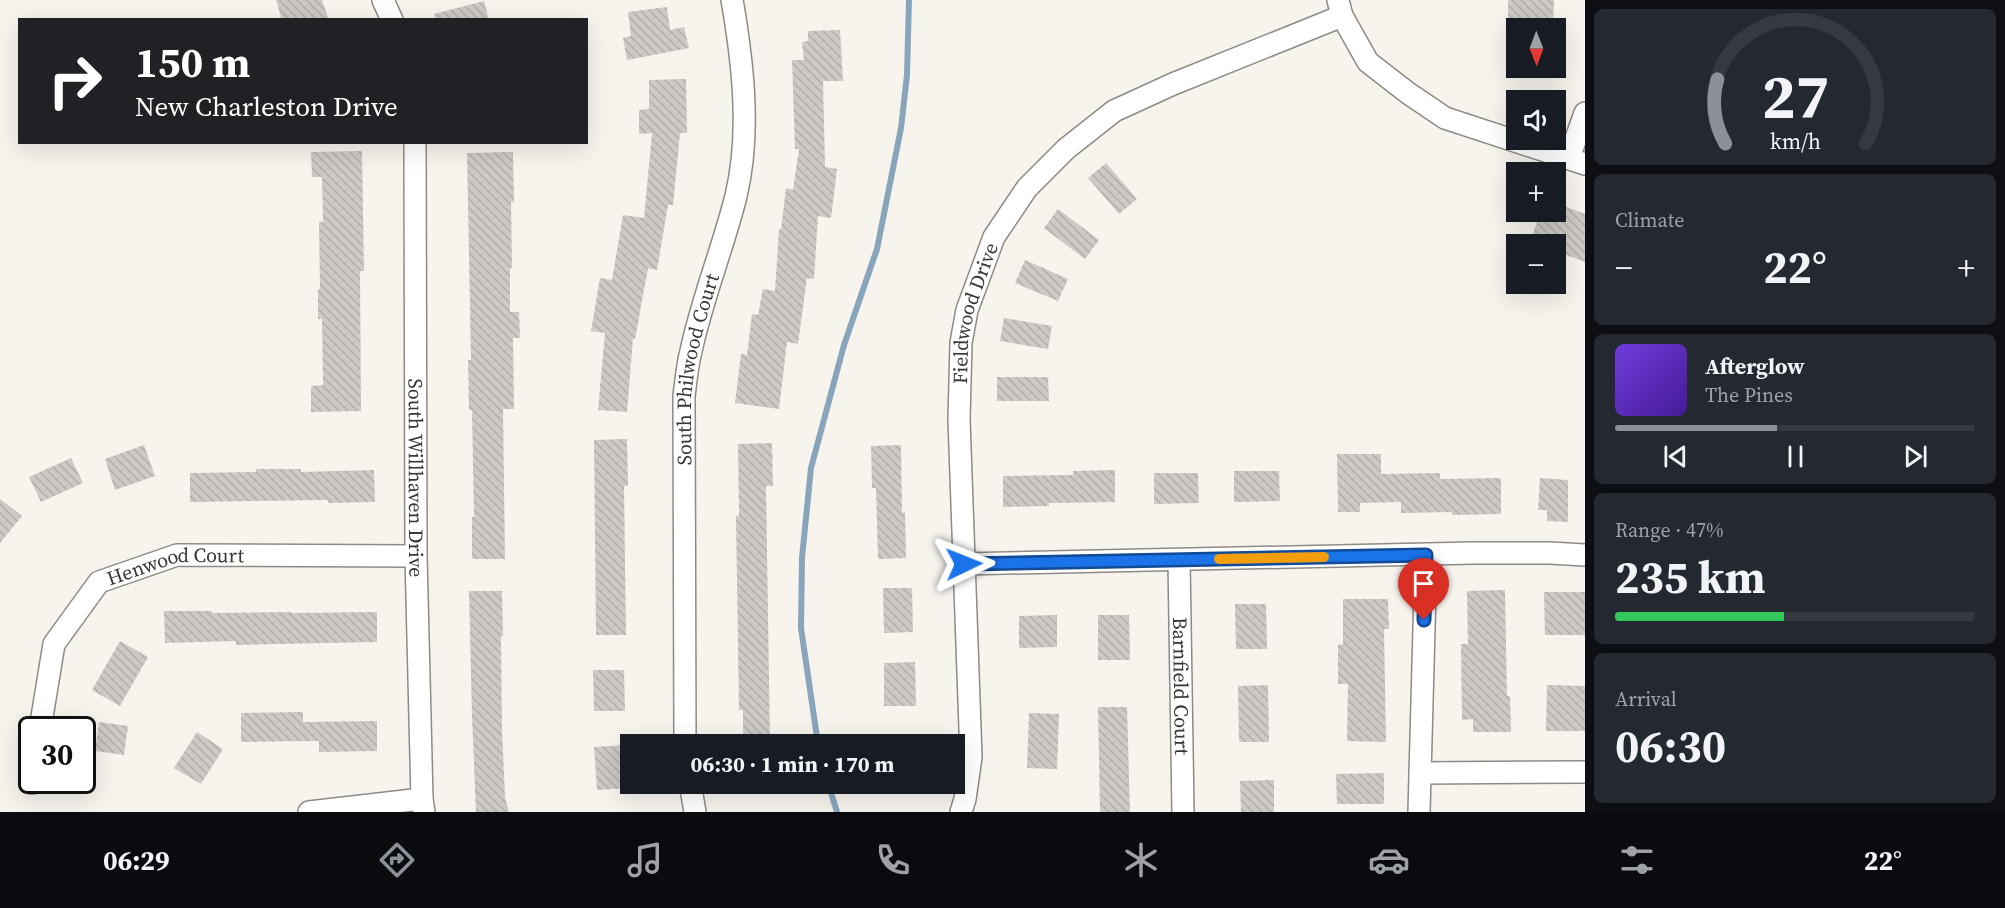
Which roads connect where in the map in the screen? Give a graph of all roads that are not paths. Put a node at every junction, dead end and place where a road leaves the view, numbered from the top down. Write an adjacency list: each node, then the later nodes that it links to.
1 (383, 0): 4 (street)
2 (732, 0): 14 (street, South Philwood Court)
3 (1340, 8): 7 (street); 12 (street, Fieldwood Drive)
4 (391, 18)
5 (1585, 113): 7 (street)
6 (415, 144): 10 (street, South Willhaven Drive)
7 (1577, 161)
8 (1426, 555): 9 (street); 11 (street); 16 (street)
9 (1585, 555)
10 (416, 556): 13 (street, Henwood Court); 18 (street, South Willhaven Drive)
11 (1179, 560): 12 (street); 22 (street, Barnfield Court)
12 (964, 564): 21 (street, Fieldwood Drive)
13 (42, 716)
14 (685, 734)
15 (1585, 772): 16 (street)
16 (1420, 773): 23 (street)
17 (692, 794): 20 (street)
18 (423, 806): 19 (street)
19 (309, 812)
20 (695, 812)
21 (961, 812)
22 (1183, 812)
23 (1419, 812)

